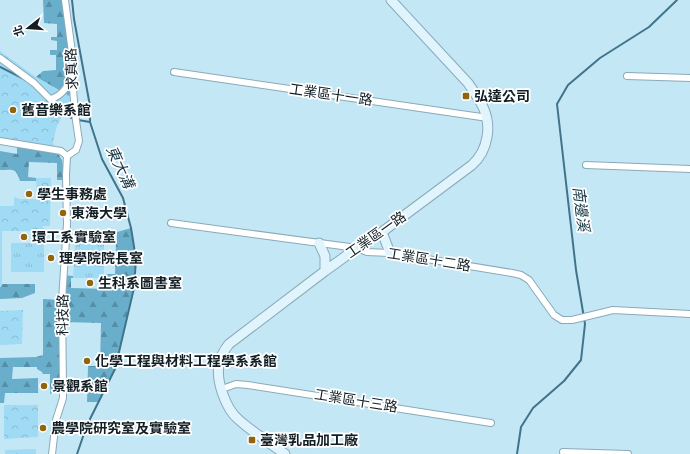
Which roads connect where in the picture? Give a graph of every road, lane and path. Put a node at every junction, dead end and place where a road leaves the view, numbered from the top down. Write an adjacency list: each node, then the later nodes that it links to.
1 (65, 0): 5 (street, 求真路)
2 (391, 0): 10 (street, 工業區一路)
3 (0, 58): 8 (street)
4 (174, 72): 10 (street, 工業區十一路)
5 (72, 76): 8 (street); 9 (street, 求真路)
6 (627, 76): 7 (street)
7 (690, 78)
8 (51, 99): 9 (street)
9 (75, 114): 12 (street, 求真路)
10 (488, 118): 16 (street, 工業區一路)
11 (0, 141): 12 (street)
12 (67, 156): 25 (street, 科技路)
13 (586, 165): 14 (street)
14 (690, 168)
15 (171, 223): 17 (street, 工業區十二路)
16 (382, 232): 18 (street, 工業區一路); 19 (street)
17 (319, 243): 18 (street, 工業區十二路); 20 (street)
18 (357, 248): 19 (street, 工業區十二路); 20 (street, 工業區一路)
19 (390, 253): 21 (street, 工業區十二路)
20 (325, 271): 22 (street, 工業區一路)
21 (690, 314)
22 (222, 389): 23 (street, 工業區十三路); 26 (street, 工業區一路)
23 (491, 423)
24 (563, 452): 27 (street)
25 (52, 454)
26 (285, 454)
27 (628, 454)

